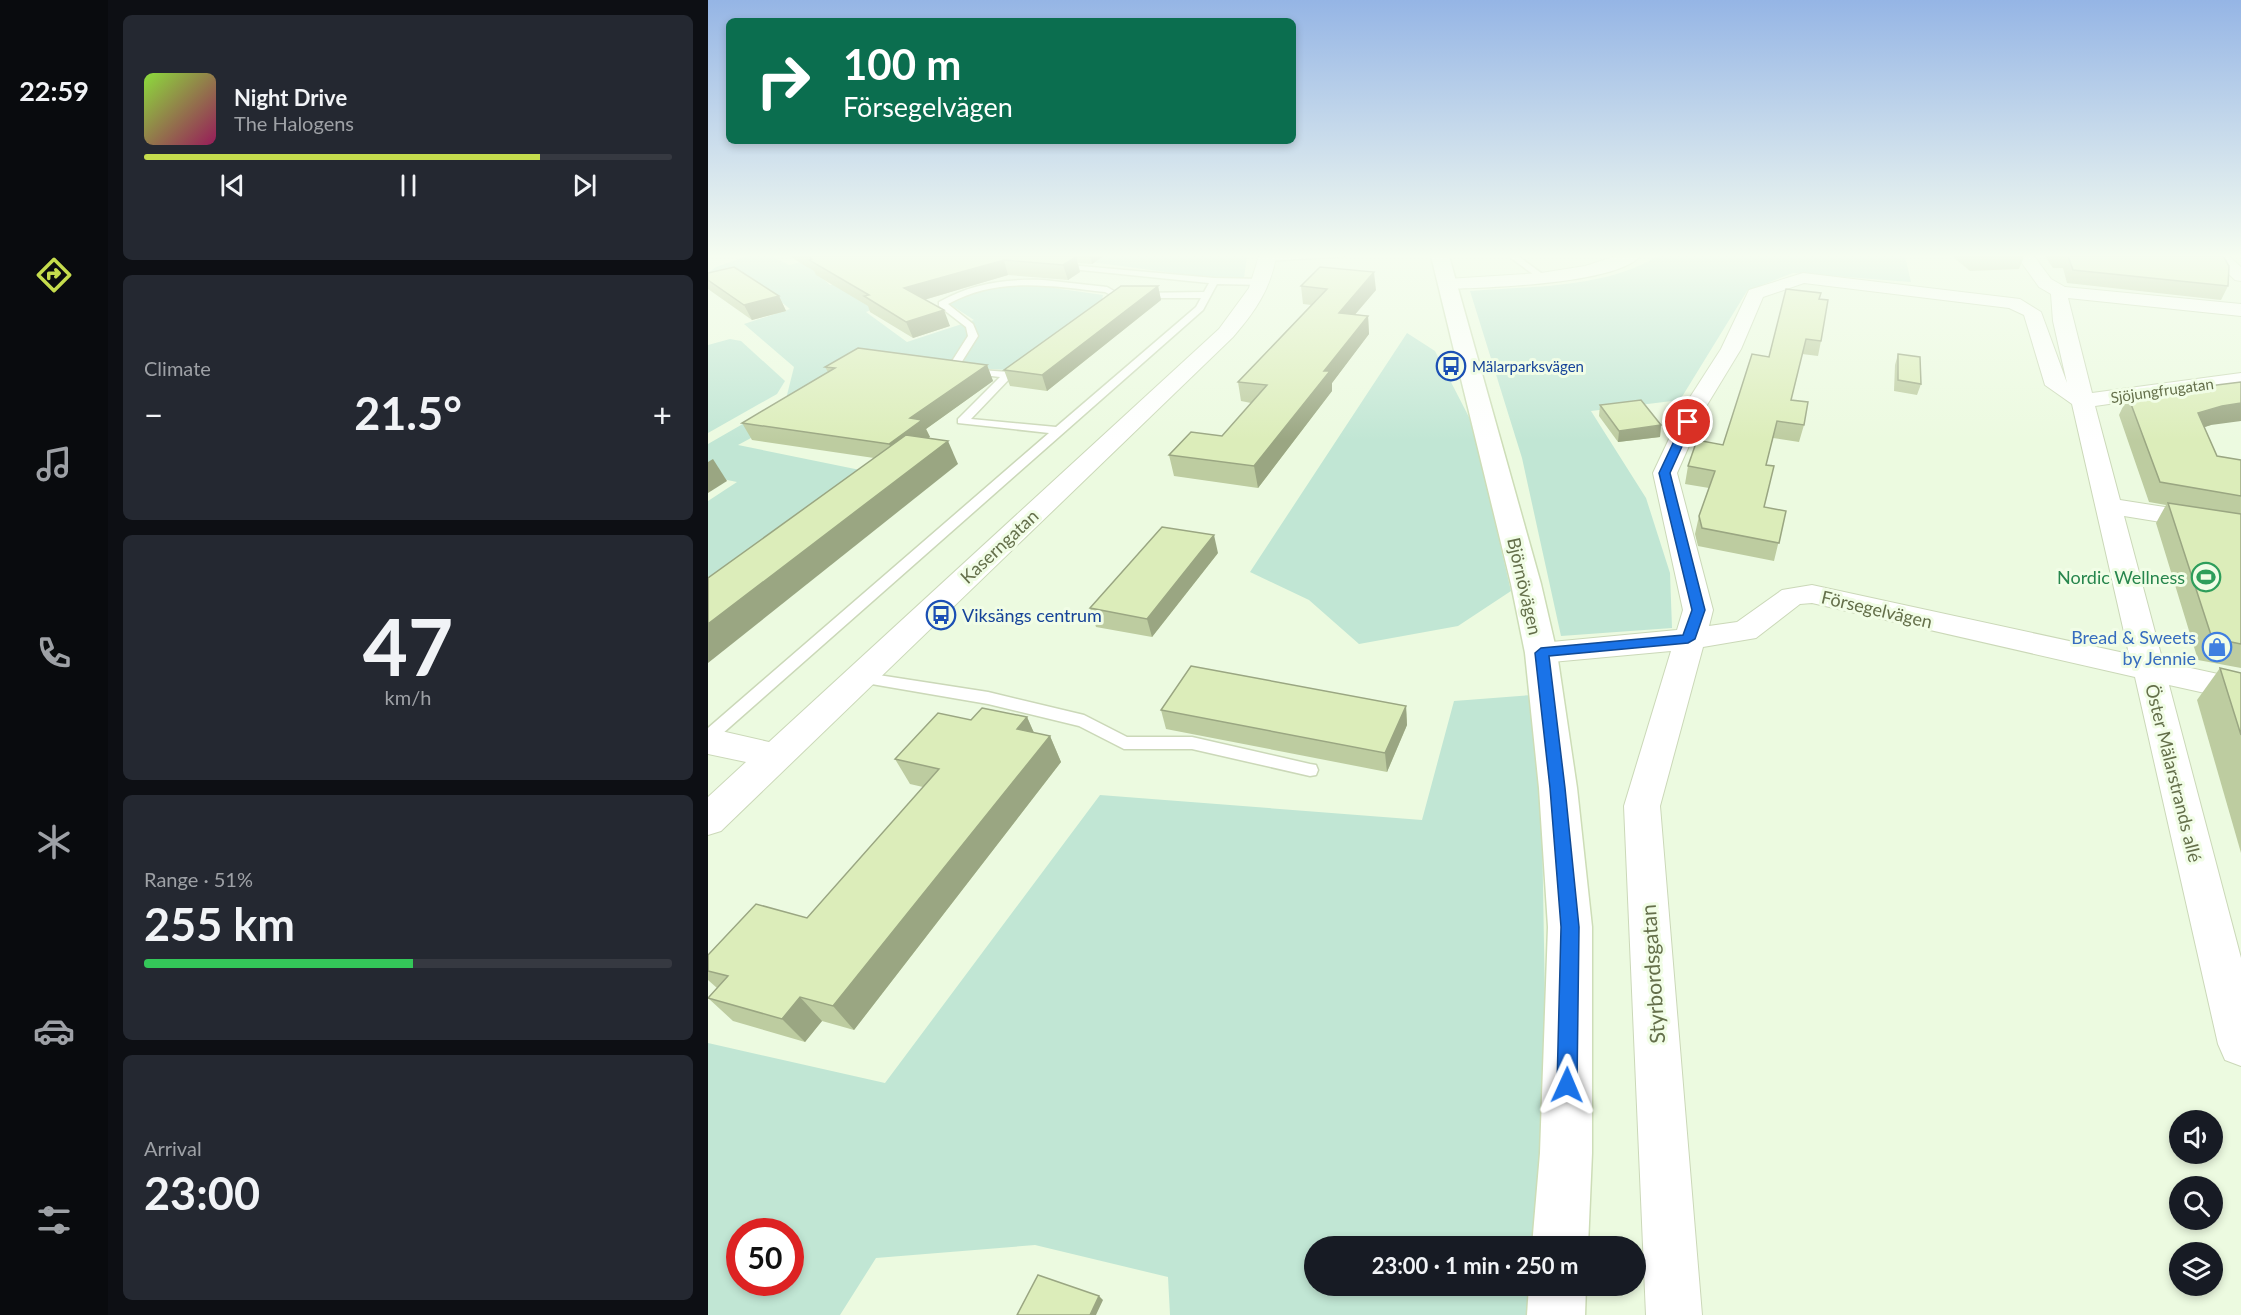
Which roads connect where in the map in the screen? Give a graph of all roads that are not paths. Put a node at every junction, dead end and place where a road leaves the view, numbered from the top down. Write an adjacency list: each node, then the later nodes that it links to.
1 (959, 317): 10 (lane)
2 (1189, 317): 10 (lane)
3 (1240, 317): 16 (street, Kaserngatan)
4 (1456, 317): 14 (main road, Björnövägen)
5 (1745, 317): 13 (street, Styrbordsgatan)
6 (2034, 317): 9 (street, Styrbordsgatan)
7 (2063, 317): 9 (street, Öster Mälarstrands allé)
8 (2241, 379): 9 (street, Sjöjungfrugatan)
9 (2083, 401): 11 (street, Öster Mälarstrands allé)
10 (1059, 431): 18 (lane)
11 (2108, 506): 12 (street); 15 (street, Öster Mälarstrands allé)
12 (2241, 527)
13 (1688, 639): 14 (street, Försegelvägen); 15 (street, Försegelvägen); 27 (street, Styrbordsgatan)
14 (1541, 653): 24 (main road, Björnövägen)
15 (2149, 672): 17 (street, Försegelvägen); 22 (street, Öster Mälarstrands allé)
16 (859, 677): 19 (street, Kaserngatan); 20 (lane)
17 (2241, 690)
18 (708, 739): 19 (street)
19 (775, 756): 21 (street, Kaserngatan)
20 (1310, 770)
21 (708, 820)
22 (2228, 943): 23 (street, Öster Mälarstrands allé)
23 (2241, 1044)
24 (1561, 1236)
25 (1557, 1296): 26 (main road)
26 (1556, 1315)
27 (1674, 1315)

